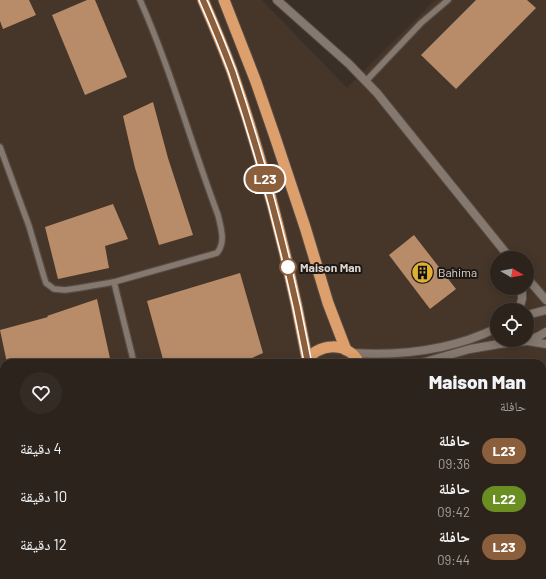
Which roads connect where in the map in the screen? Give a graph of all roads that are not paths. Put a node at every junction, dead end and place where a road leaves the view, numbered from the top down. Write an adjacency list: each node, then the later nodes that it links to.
1 (140, 0): 9 (lane)
2 (203, 0): 22 (highway)
3 (224, 0): 20 (highway)
4 (277, 0): 6 (street)
5 (448, 0): 6 (lane)
6 (366, 81): 8 (street)
7 (0, 147): 9 (lane)
8 (504, 251)
9 (114, 282): 21 (lane)
10 (534, 286): 11 (street)
11 (546, 300)
12 (546, 310): 13 (street)
13 (534, 313)
14 (490, 331): 20 (street)
15 (546, 332): 16 (street)
16 (534, 338)
17 (534, 342): 18 (street)
18 (546, 344)
19 (490, 346): 25 (street)
20 (349, 351): 23 (highway); 24 (highway)
21 (133, 359)
22 (306, 359)
23 (308, 359)
24 (356, 359)
25 (435, 359)

